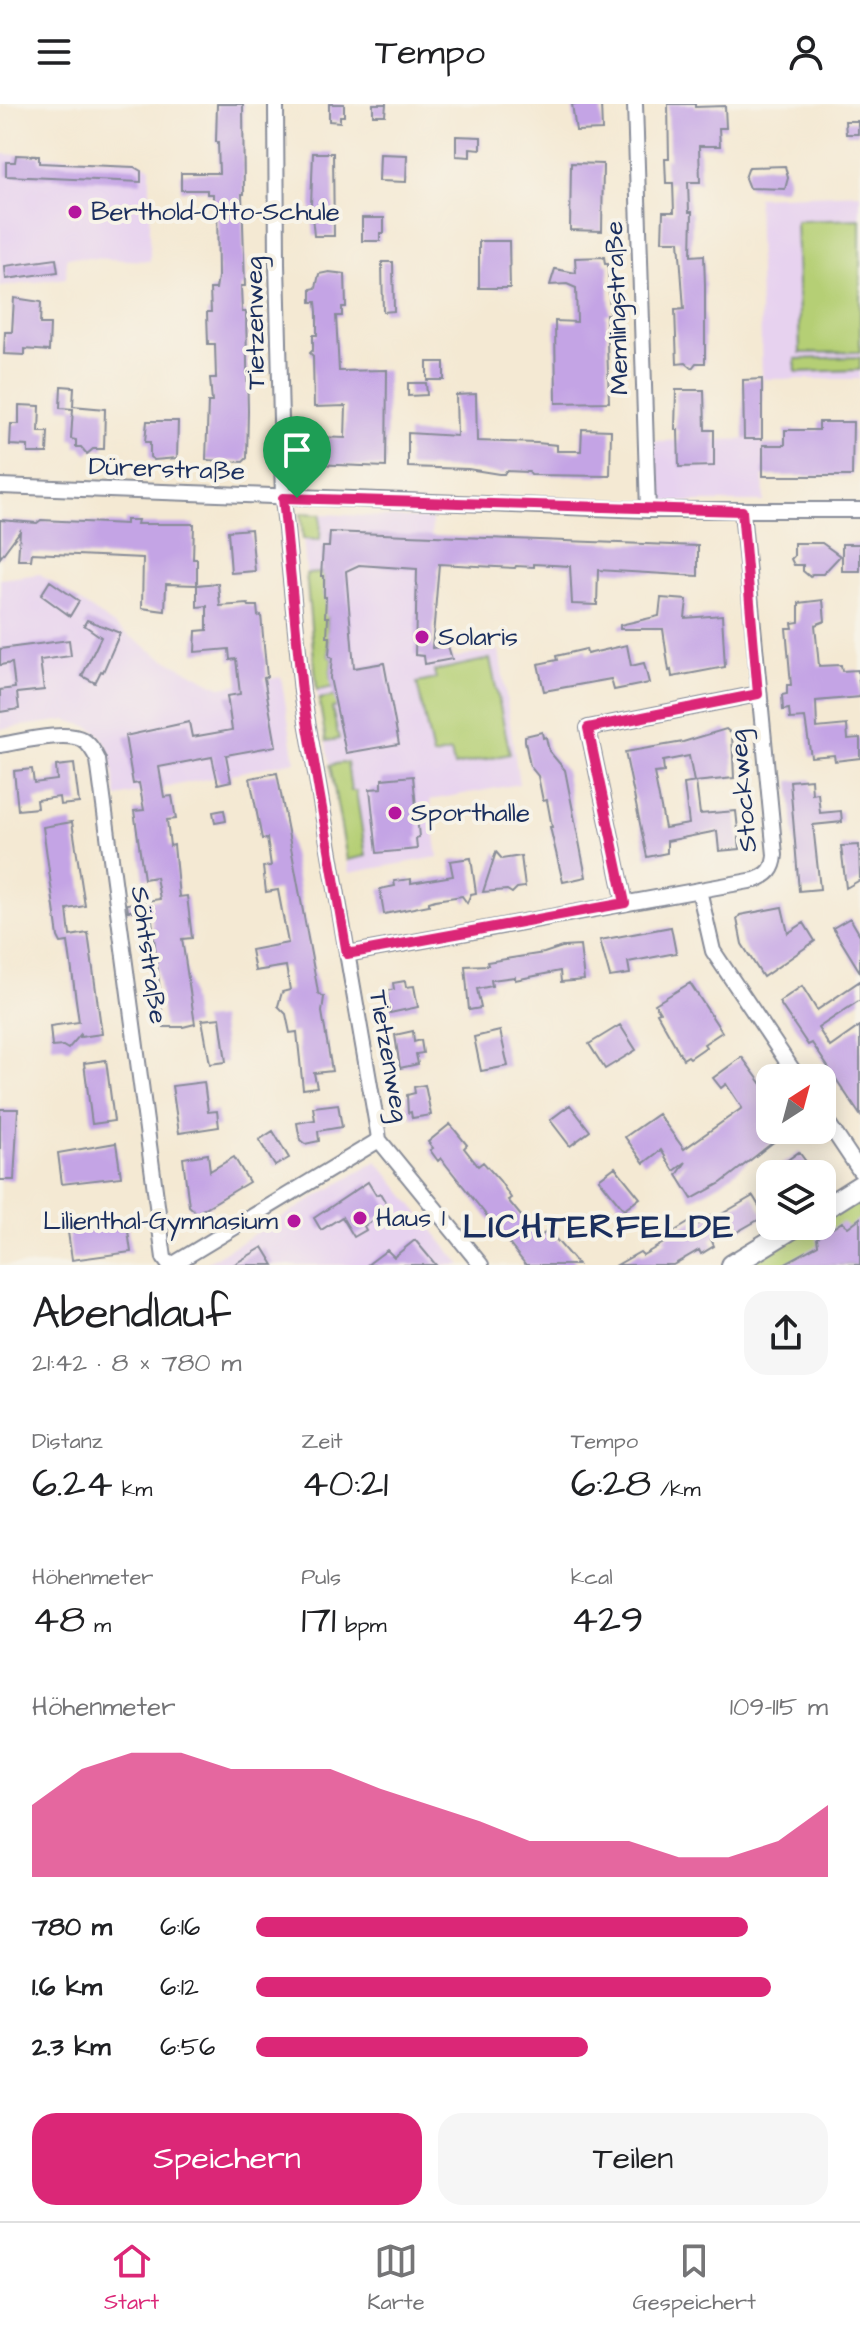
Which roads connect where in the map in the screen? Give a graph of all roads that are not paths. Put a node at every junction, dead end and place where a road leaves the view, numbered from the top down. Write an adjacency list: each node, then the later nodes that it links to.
1 (276, 104): 4 (street, Tietzenweg)
2 (635, 104): 5 (street, Memlingstraße)
3 (0, 486): 4 (street, Dürerstraße)
4 (283, 498): 5 (street, Dürerstraße); 12 (street, Tietzenweg)
5 (648, 510): 7 (street, Dürerstraße)
6 (860, 510): 7 (street, Dürerstraße)
7 (742, 511): 8 (street, Stockweg)
8 (758, 694): 10 (street, Stockweg); 11 (street)
9 (0, 745): 20 (street, Söhtstraße)
10 (699, 890): 11 (street, Stockweg); 13 (street)
11 (625, 903): 12 (street, Stockweg)
12 (347, 954): 15 (street, Tietzenweg)
13 (789, 1064)
14 (836, 1135): 16 (street)
15 (379, 1140): 20 (street); 21 (street, Tietzenweg)
16 (860, 1171)
17 (860, 1186): 18 (main road)
18 (836, 1201)
19 (773, 1240): 22 (main road)
20 (170, 1265)
21 (481, 1265)
22 (732, 1265)

